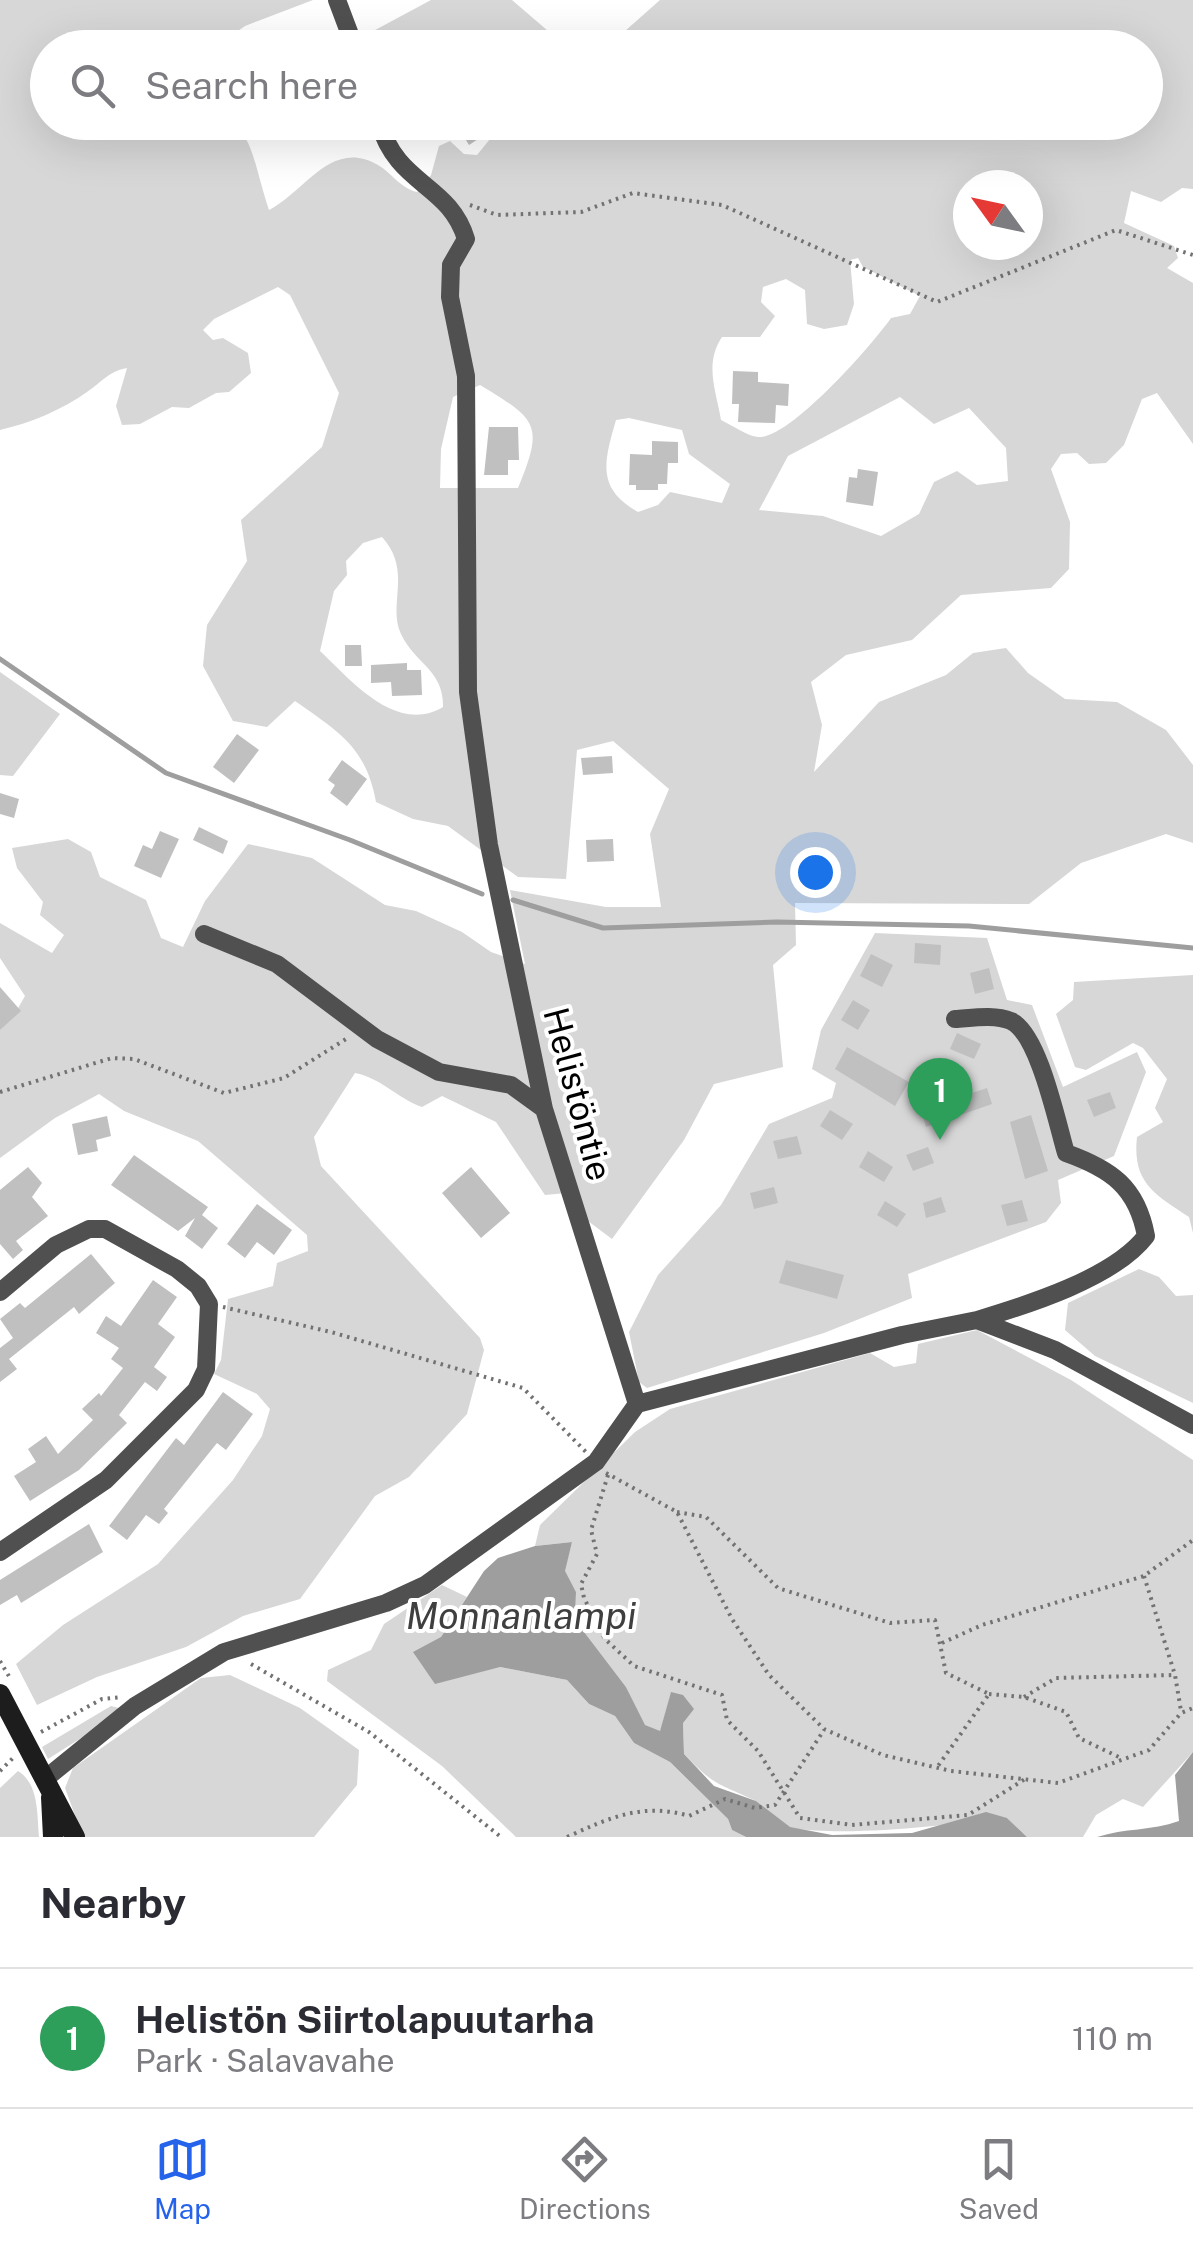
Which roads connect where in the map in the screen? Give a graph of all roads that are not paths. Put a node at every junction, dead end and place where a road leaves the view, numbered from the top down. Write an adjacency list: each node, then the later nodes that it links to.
1 (338, 0): 2 (street)
2 (349, 30)
3 (384, 140): 6 (street, Helistöntie)
4 (204, 934): 6 (street)
5 (955, 1019): 8 (street)
6 (544, 1109): 9 (street, Helistöntie)
7 (0, 1292): 11 (street)
8 (977, 1320): 9 (street); 10 (street)
9 (637, 1404): 13 (street)
10 (1193, 1425)
11 (0, 1552)
12 (8, 1692): 13 (street)
13 (48, 1784): 14 (street); 15 (street)
14 (53, 1837)
15 (75, 1837)

